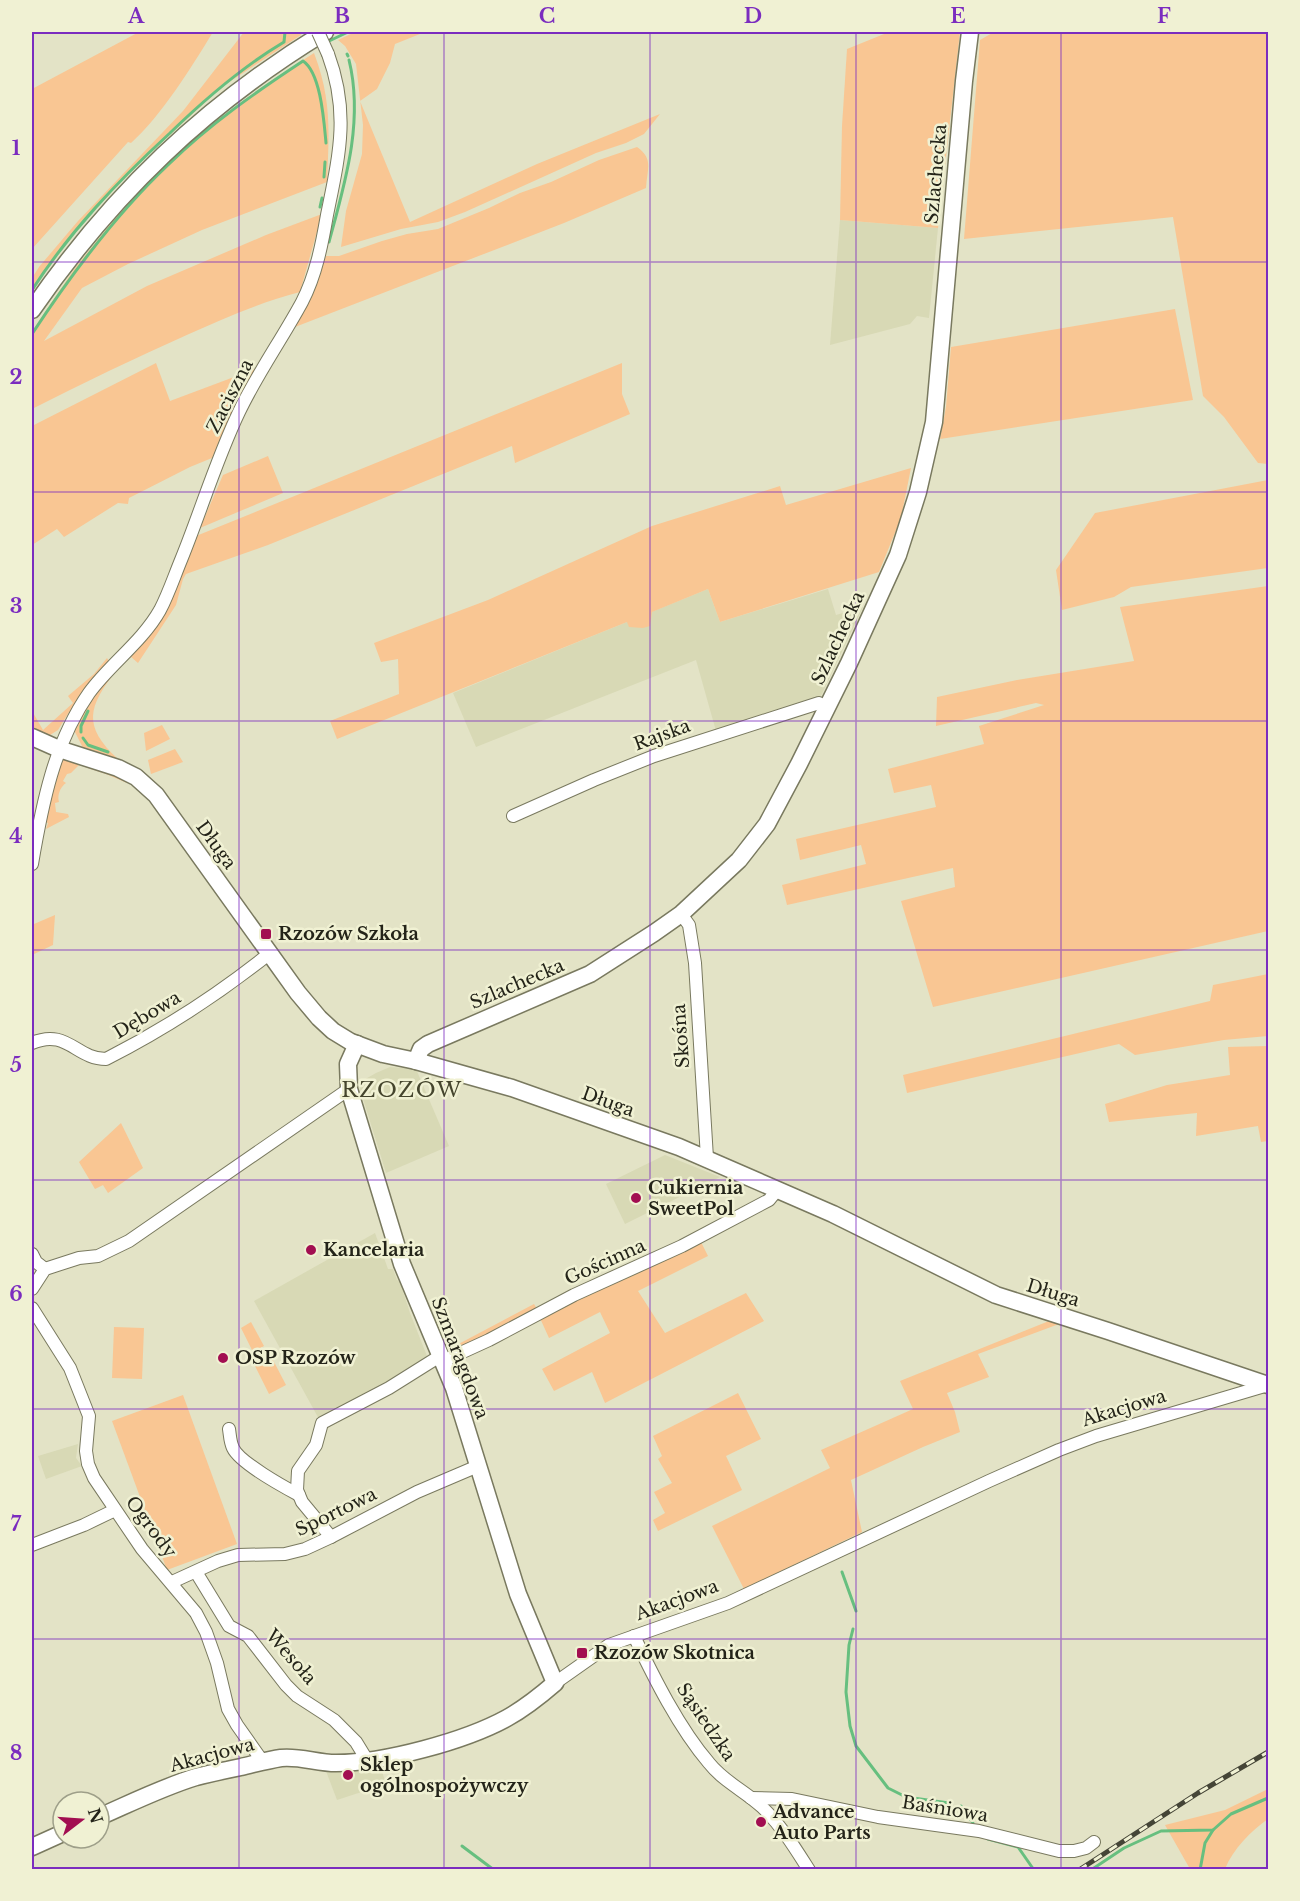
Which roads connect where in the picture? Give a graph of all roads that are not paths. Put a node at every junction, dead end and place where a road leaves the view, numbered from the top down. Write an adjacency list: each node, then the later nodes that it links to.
1 (318, 32): 7 (street, Zaciszna, bridge)
2 (325, 32): 4 (street)
3 (970, 32): 5 (street, Szlachecka)
4 (32, 310)
5 (827, 707): 8 (street, Rajska); 10 (street, Szlachecka)
6 (32, 737): 7 (street, Długa)
7 (59, 749): 9 (street, Zaciszna); 11 (street, Długa)
8 (513, 816)
9 (32, 864)
10 (681, 914): 14 (street, Szlachecka); 16 (street, Skośna)
11 (270, 952): 12 (street, Dębowa); 13 (street, Długa)
12 (32, 1043)
13 (357, 1044): 14 (street, Długa); 15 (street, Szmaragdowa)
14 (416, 1061): 16 (street, Długa)
15 (349, 1089): 19 (street); 22 (street, Szmaragdowa)
16 (707, 1158): 17 (street, Długa)
17 (778, 1189): 22 (street, Gościnna); 23 (street, Długa)
18 (32, 1254): 19 (street)
19 (45, 1269): 20 (street)
20 (32, 1288)
21 (32, 1308): 27 (street, Ogrody)
22 (441, 1358): 25 (street, Szmaragdowa); 26 (street, Gościnna)
23 (1268, 1385): 32 (street, Akacjowa)
24 (229, 1429): 26 (street)
25 (478, 1466): 28 (street, Sportowa); 33 (street, Szmaragdowa)
26 (299, 1495): 28 (street)
27 (115, 1510): 29 (street); 31 (street, Ogrody)
28 (331, 1537): 30 (street, Sportowa)
29 (32, 1545)
30 (196, 1572): 31 (street, Sportowa); 34 (street, Wesoła)
31 (172, 1582): 35 (street, Ogrody)
32 (634, 1636): 33 (street, Akacjowa); 36 (street, Sąsiedzka)
33 (555, 1683): 34 (street, Akacjowa)
34 (367, 1760): 35 (street, Akacjowa)
35 (263, 1762): 37 (street, Akacjowa)
36 (751, 1798): 39 (street, Baśniowa); 41 (street, Sąsiedzka)
37 (111, 1812)
38 (51, 1838): 40 (street)
39 (1094, 1842)
40 (32, 1847)
41 (809, 1869)

